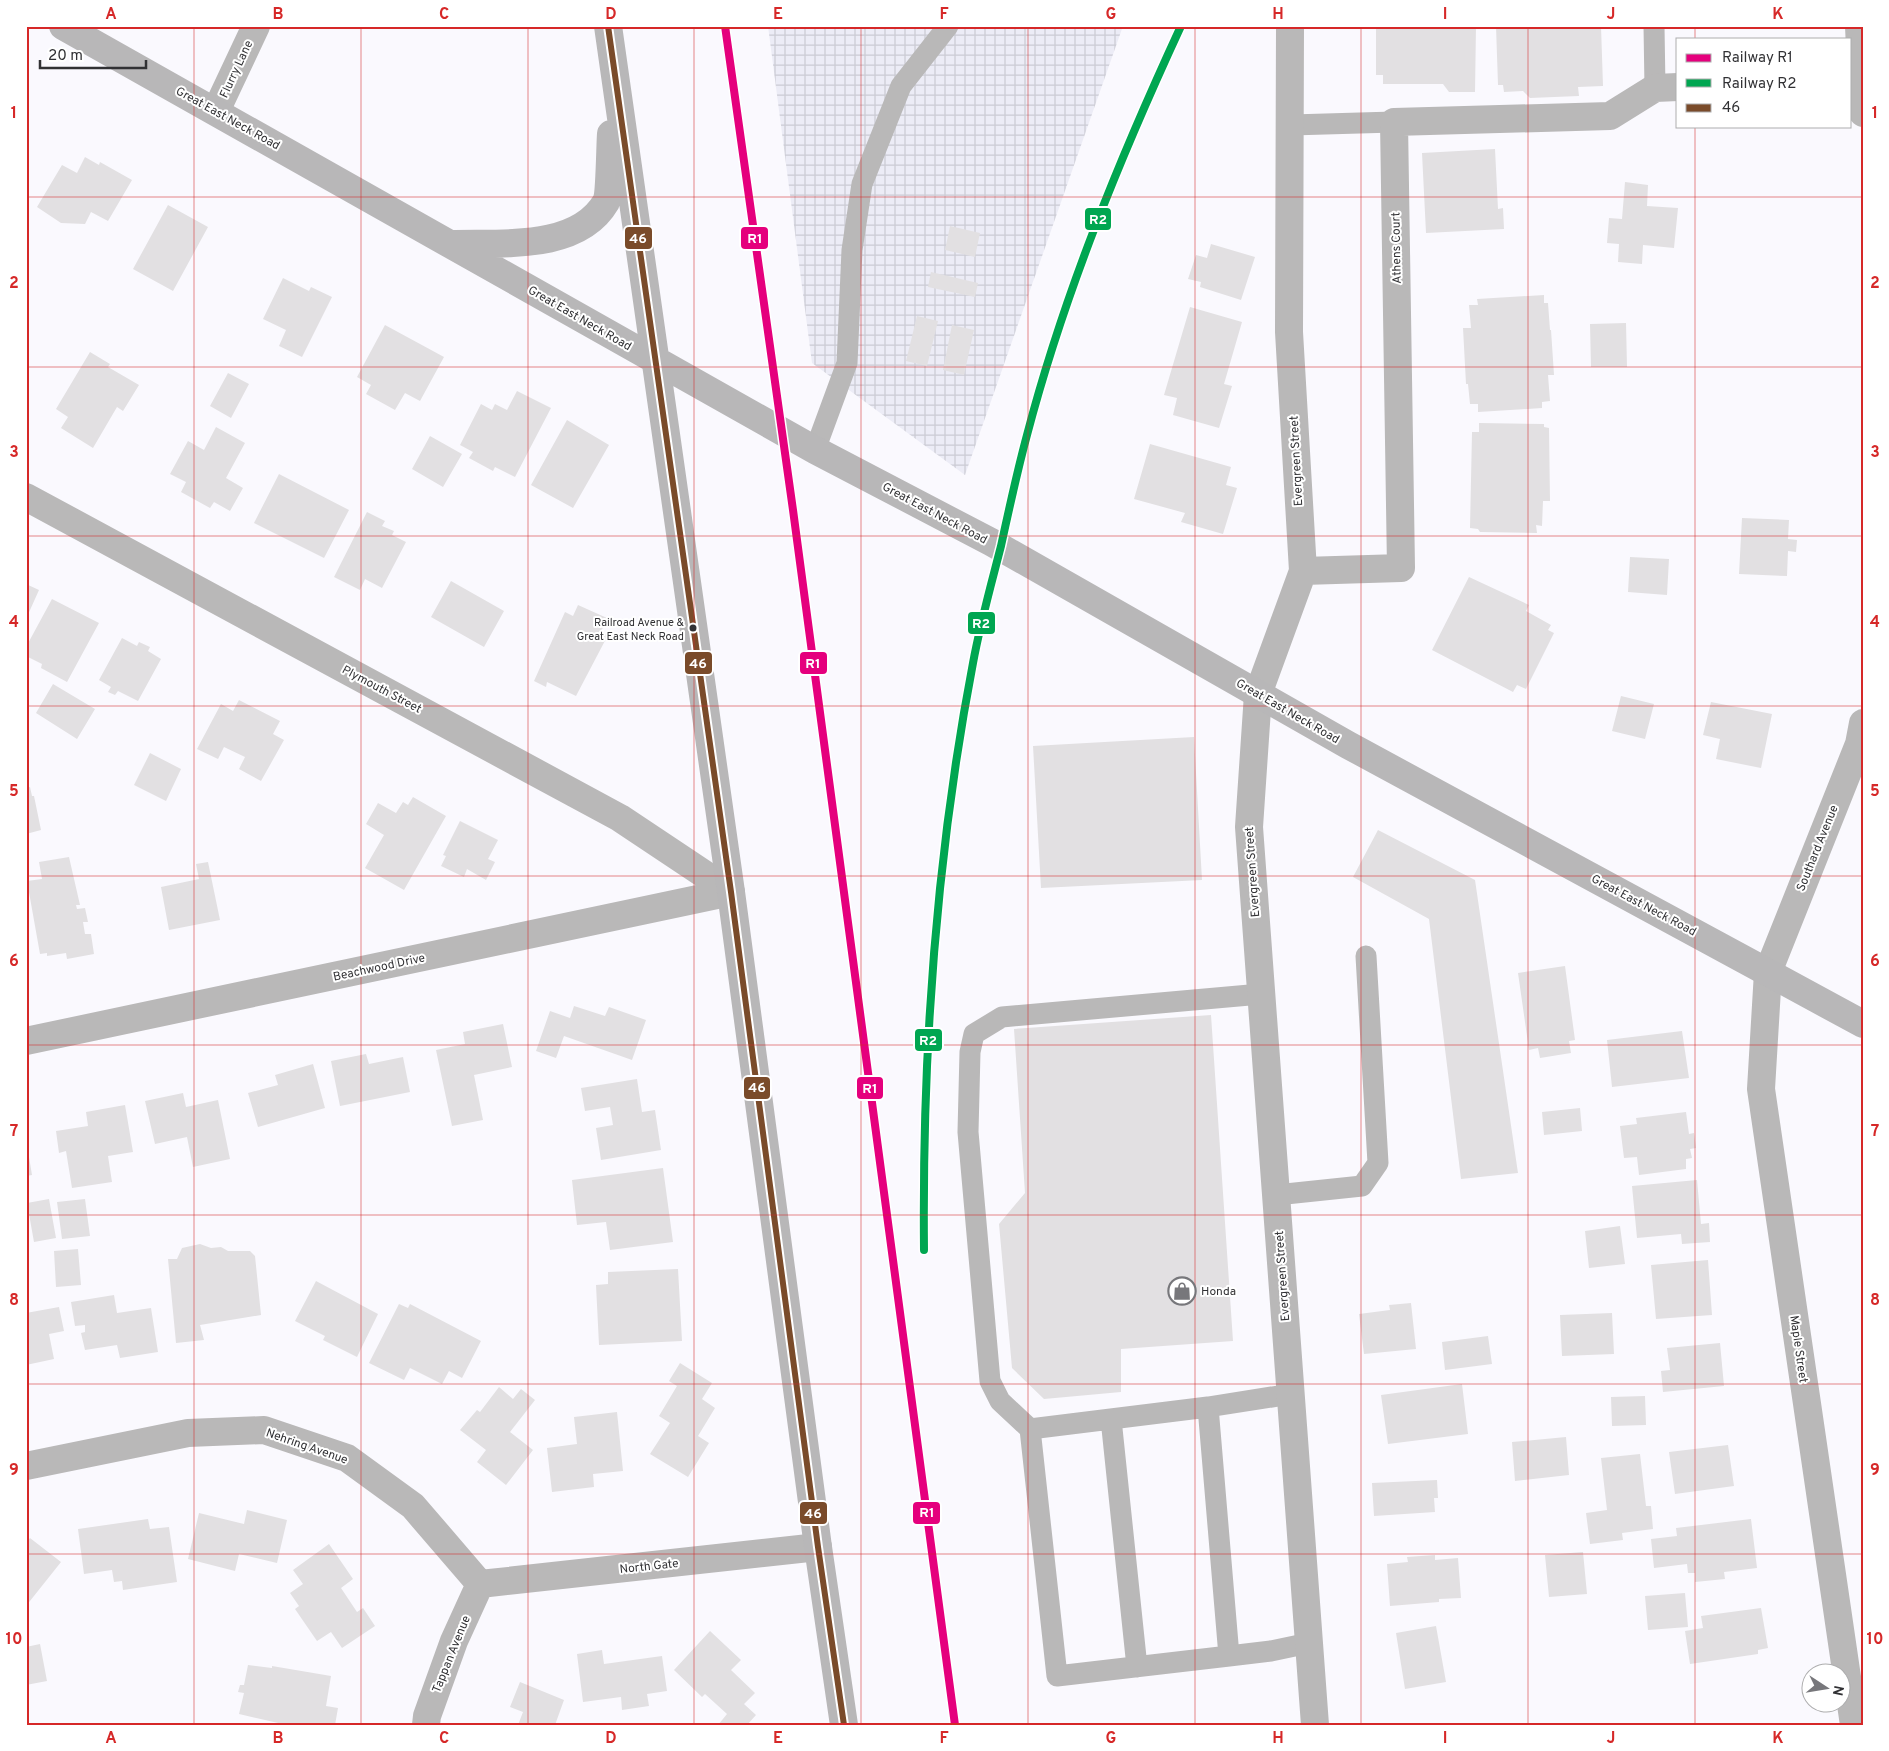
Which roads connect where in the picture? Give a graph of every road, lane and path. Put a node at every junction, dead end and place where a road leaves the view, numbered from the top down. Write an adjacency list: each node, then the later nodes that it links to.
1 (63, 26): 11 (main road, Great East Neck Road)
2 (256, 26): 11 (street, Flurry Lane)
3 (608, 26): 8 (main road)
4 (948, 26): 17 (lane)
5 (1290, 26): 14 (street, Evergreen Street)
6 (1654, 26): 10 (lane)
7 (1859, 26): 9 (street)
8 (614, 79): 15 (main road); 16 (main road)
9 (1855, 84): 12 (street)
10 (1666, 88): 13 (street)
11 (216, 111): 15 (main road, Great East Neck Road)
12 (1863, 114)
13 (1394, 122): 14 (lane); 19 (street, Athens Court)
14 (1291, 125): 19 (street, Evergreen Street)
15 (450, 244): 16 (main road, Great East Neck Road)
16 (657, 362): 17 (main road, Great East Neck Road); 22 (main road)
17 (815, 450): 20 (main road, Great East Neck Road)
18 (26, 497): 22 (street, Plymouth Street)
19 (1303, 571): 20 (street, Evergreen Street)
20 (1258, 694): 24 (main road, Great East Neck Road); 25 (street, Evergreen Street)
21 (1863, 723): 24 (street, Southard Avenue)
22 (731, 892): 27 (street, Beachwood Drive); 34 (main road)
23 (1366, 956): 28 (lane)
24 (1768, 972): 26 (main road, Great East Neck Road); 42 (street, Maple Street)
25 (1261, 994): 28 (street, Evergreen Street); 32 (lane)
26 (1863, 1024)
27 (26, 1041)
28 (1276, 1195): 29 (street, Evergreen Street)
29 (1291, 1394): 30 (lane); 36 (street, Evergreen Street)
30 (1208, 1408): 31 (lane); 37 (lane)
31 (1111, 1419): 32 (lane); 38 (lane)
32 (1030, 1429): 38 (lane)
33 (26, 1466): 35 (street, Nehring Avenue)
34 (818, 1547): 35 (street, North Gate); 40 (main road)
35 (480, 1584): 39 (street, Tappan Avenue)
36 (1309, 1642): 37 (lane); 41 (street, Evergreen Street)
37 (1229, 1656): 38 (lane)
38 (1138, 1667)
39 (426, 1725)
40 (844, 1725)
41 (1316, 1725)
42 (1854, 1725)

